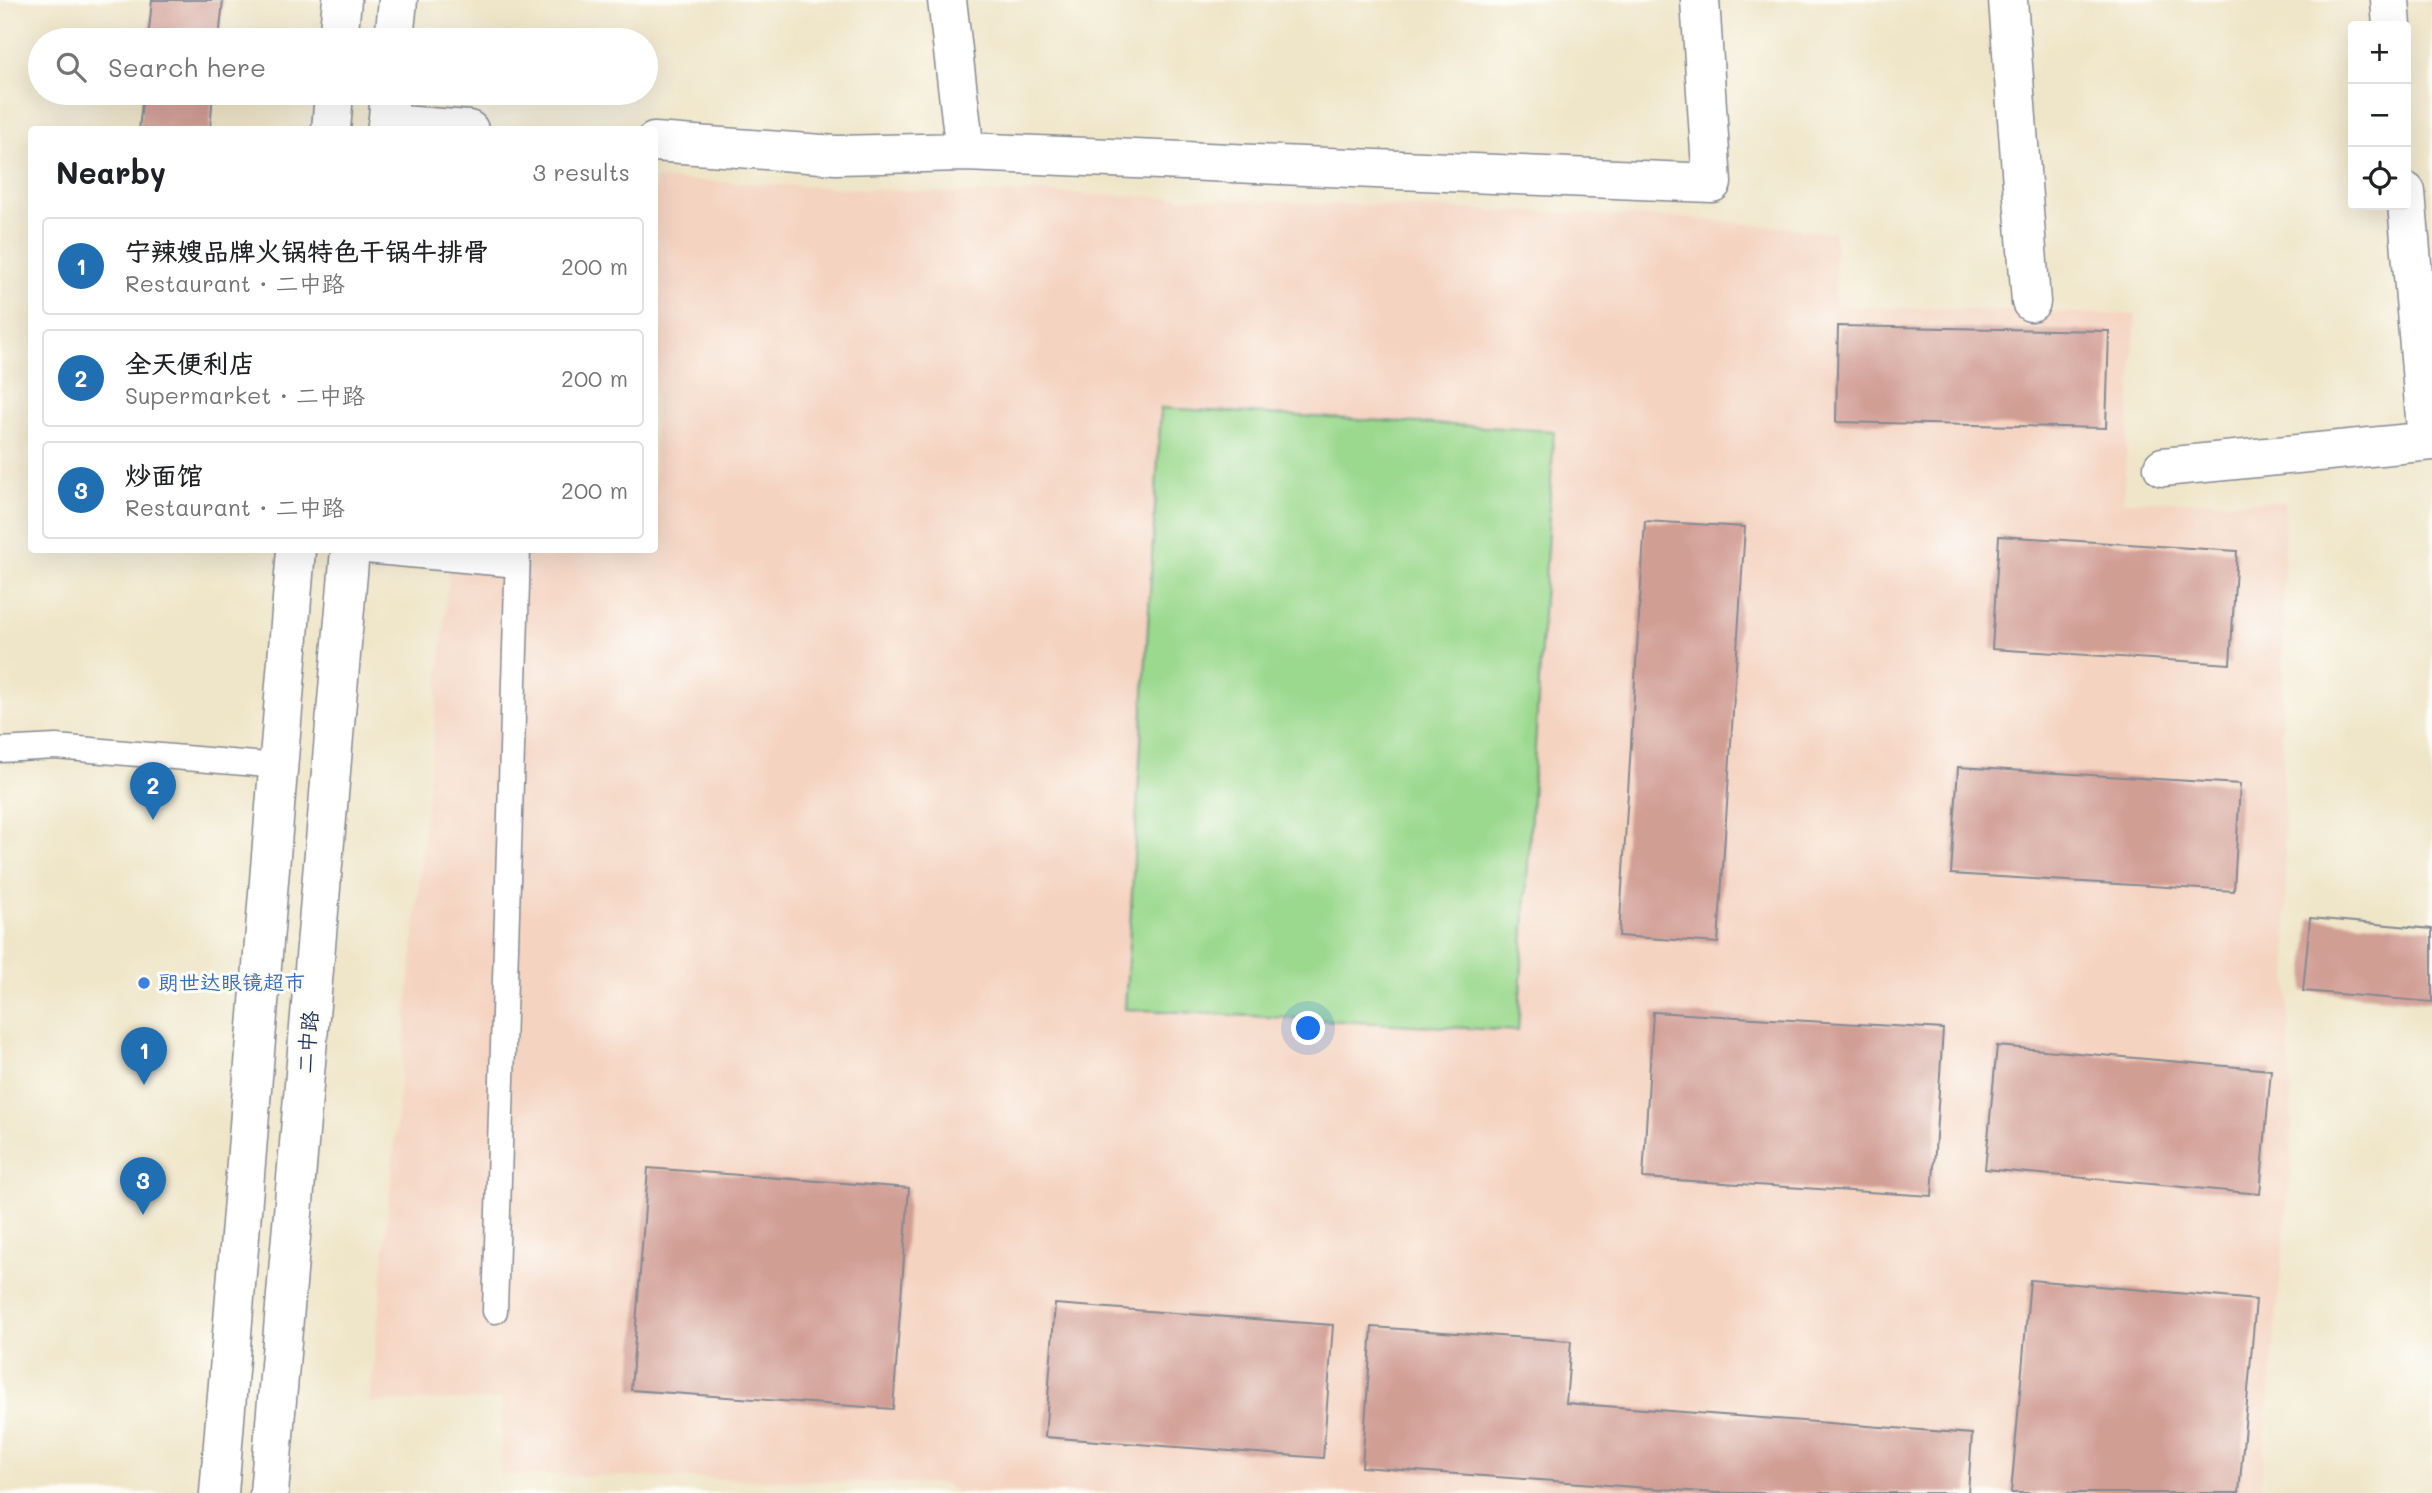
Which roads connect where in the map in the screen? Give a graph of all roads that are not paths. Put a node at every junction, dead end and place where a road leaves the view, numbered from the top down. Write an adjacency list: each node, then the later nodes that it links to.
1 (342, 0): 8 (street)
2 (398, 0): 9 (street)
3 (947, 0): 15 (street)
4 (1700, 0): 15 (street)
5 (2008, 0): 17 (street)
6 (2390, 0): 7 (street)
7 (2392, 21)
8 (339, 28)
9 (395, 28)
10 (333, 105): 12 (street)
11 (388, 115): 13 (street)
12 (331, 126)
13 (447, 126)
14 (658, 142): 15 (street)
15 (965, 152)
16 (2408, 210): 18 (street)
17 (2031, 302)
18 (2429, 441): 19 (street)
19 (2163, 467)
20 (296, 553): 25 (street)
21 (352, 553): 28 (street, 二中路)
22 (423, 553): 23 (lane)
23 (518, 557): 26 (lane)
24 (0, 750): 25 (lane)
25 (279, 766): 27 (street)
26 (495, 1311)
27 (219, 1493)
28 (269, 1493)

